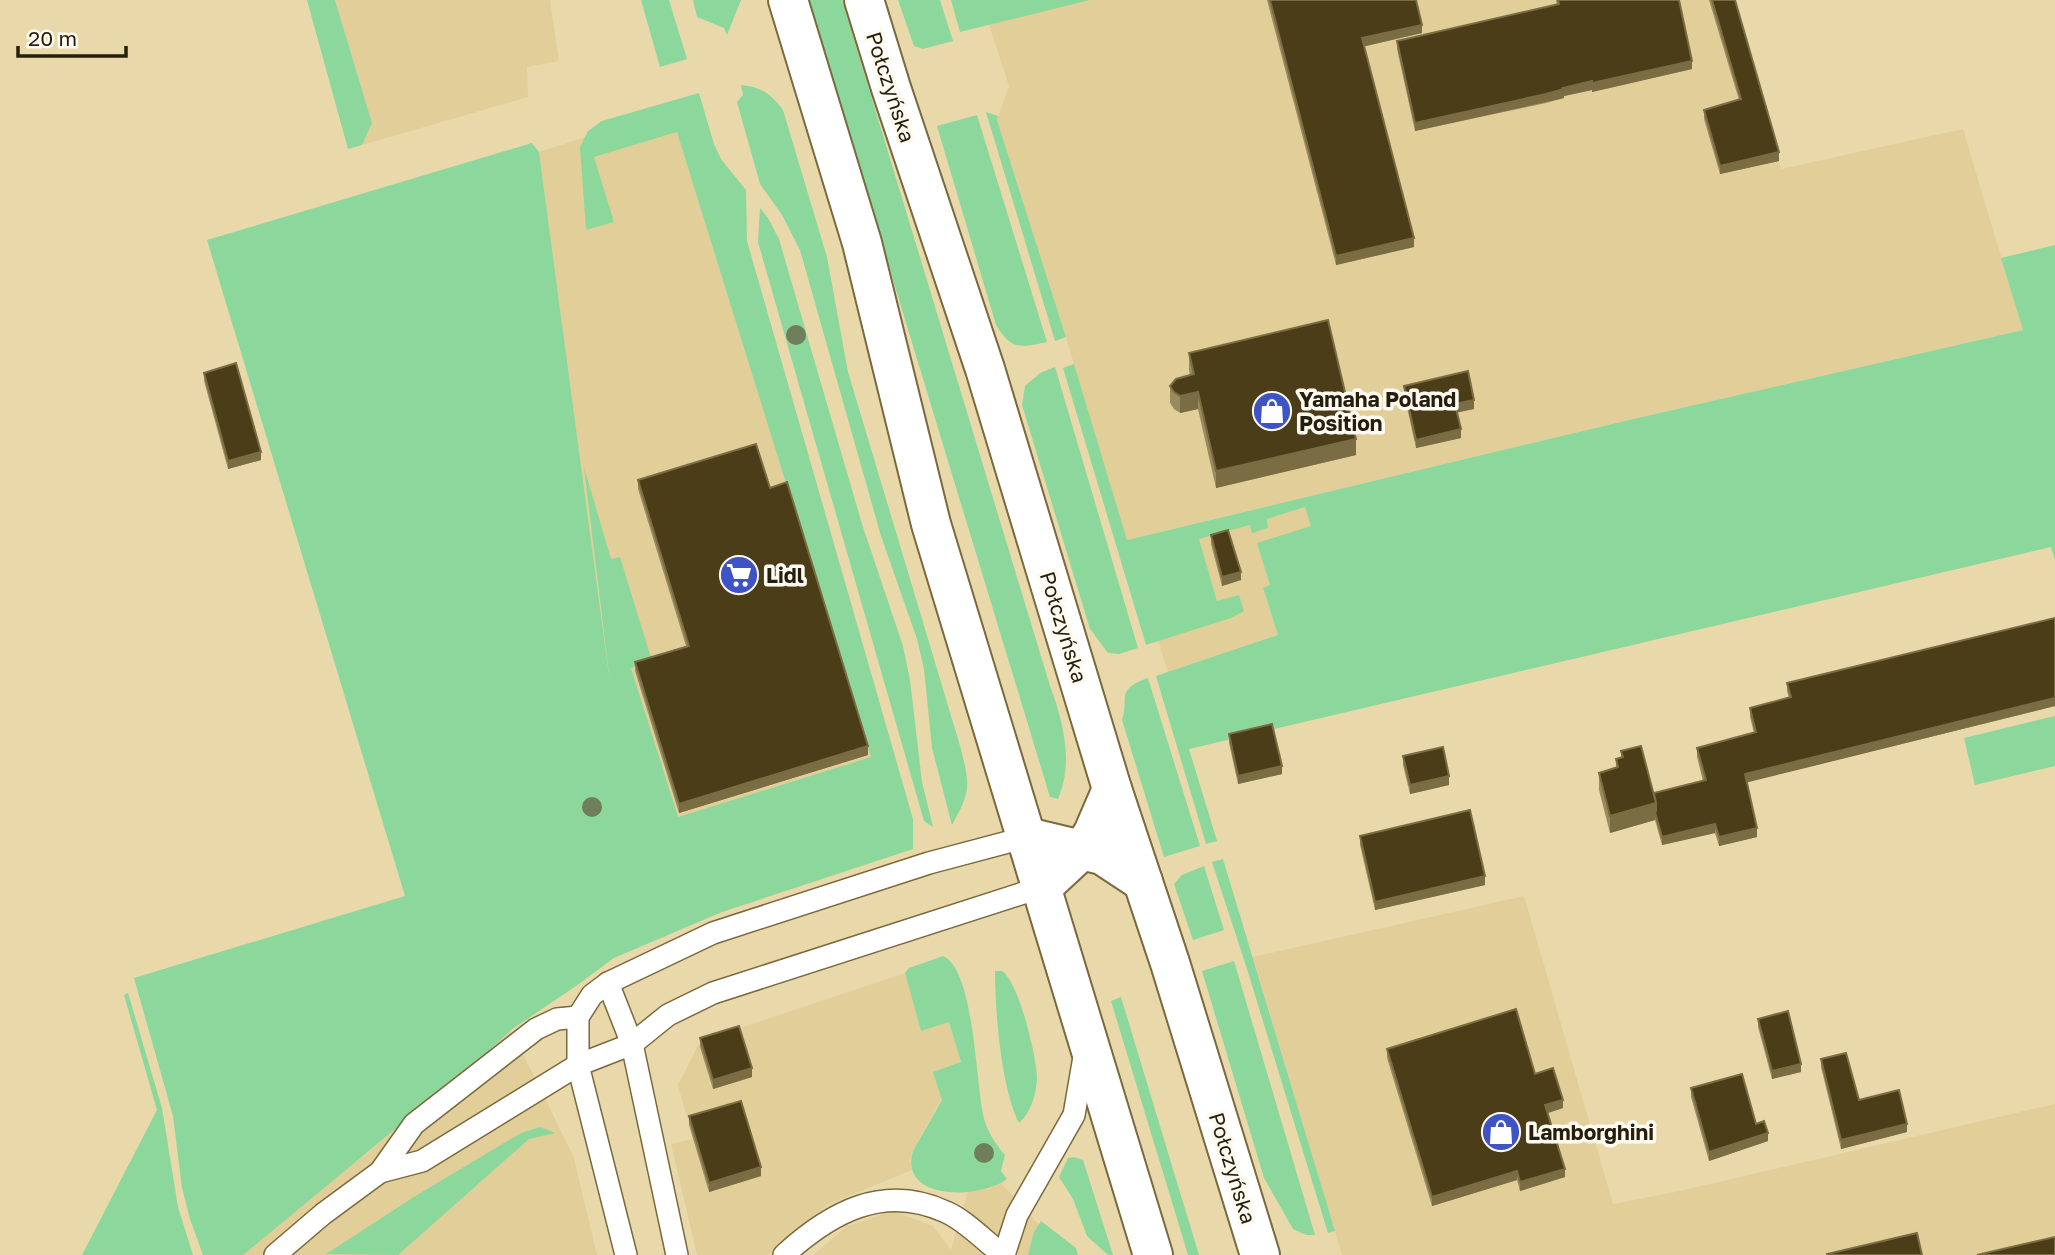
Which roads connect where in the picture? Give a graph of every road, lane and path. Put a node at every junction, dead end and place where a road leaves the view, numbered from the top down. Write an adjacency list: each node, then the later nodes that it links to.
1 (788, 0): 4 (main road)
2 (864, 0): 3 (main road, Połczyńska)
3 (1112, 789): 5 (main road); 6 (main road, Połczyńska)
4 (1027, 837): 5 (main road); 7 (main road); 8 (lane)
5 (1083, 849): 6 (main road); 7 (main road)
6 (1143, 882): 20 (main road, Połczyńska)
7 (1042, 887): 10 (main road); 11 (lane)
8 (608, 983): 9 (lane); 11 (lane)
9 (578, 1017): 12 (lane); 13 (lane)
10 (1087, 1038): 18 (lane); 19 (main road)
11 (632, 1044): 12 (lane); 16 (lane)
12 (578, 1065): 13 (lane); 15 (lane)
13 (380, 1171): 14 (lane)
14 (275, 1255)
15 (626, 1255)
16 (677, 1255)
17 (784, 1255): 18 (lane)
18 (1003, 1255)
19 (1153, 1255)
20 (1260, 1255)

